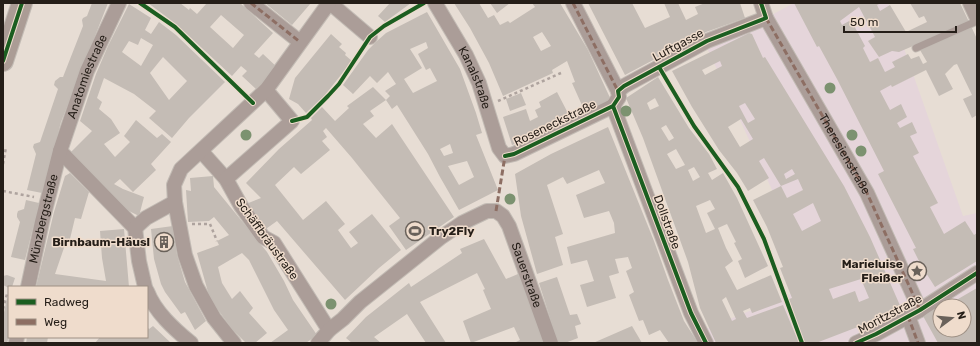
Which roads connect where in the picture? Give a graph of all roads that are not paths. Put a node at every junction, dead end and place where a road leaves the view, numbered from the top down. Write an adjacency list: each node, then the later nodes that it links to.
1 (22, 3): 15 (street)
2 (118, 3): 19 (street, Anatomiestraße)
3 (251, 3): 13 (street)
4 (330, 3): 12 (street); 13 (street)
5 (436, 3): 21 (street, Kanalstraße)
6 (573, 3): 17 (street)
7 (761, 3): 9 (street, Theresienstraße)
8 (970, 3): 10 (street)
9 (766, 18): 17 (street, Luftgasse); 30 (street, Theresienstraße)
10 (977, 18)
11 (977, 21): 14 (lane)
12 (370, 37)
13 (300, 42): 16 (street)
14 (916, 48)
15 (3, 61)
16 (266, 90): 20 (street); 22 (street)
17 (618, 91): 18 (street)
18 (613, 106): 21 (street, Roseneckstraße); 35 (street, Dollstraße)
19 (60, 151): 25 (street); 27 (street, Münzbergstraße)
20 (201, 151): 22 (street, Schäffbräustraße); 23 (street)
21 (505, 156)
22 (226, 178): 31 (street, Schäffbräustraße)
23 (175, 202): 25 (street); 33 (street)
24 (496, 211): 31 (street, Schäffbräustraße); 34 (street, Sauerstraße)
25 (134, 228): 28 (street)
26 (977, 273): 30 (street, Moritzstraße)
27 (28, 286)
28 (146, 286)
29 (148, 293): 32 (street)
30 (914, 313): 36 (street, Moritzstraße); 37 (street, Theresienstraße)
31 (326, 338)
32 (191, 343)
33 (234, 343)
34 (551, 343)
35 (706, 343)
36 (856, 343)
37 (918, 343)

